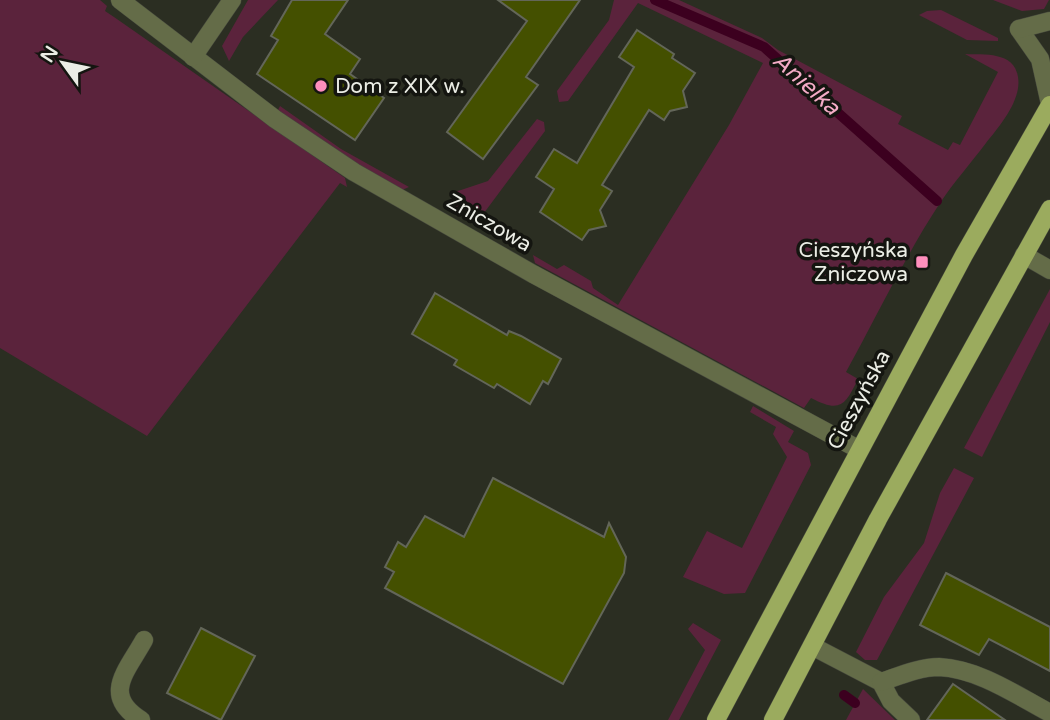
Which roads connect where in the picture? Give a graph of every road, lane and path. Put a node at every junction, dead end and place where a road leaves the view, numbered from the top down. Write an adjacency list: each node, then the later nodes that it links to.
1 (120, 0): 4 (street, Zniczowa)
2 (232, 0): 4 (street)
3 (1050, 21): 5 (street)
4 (192, 57): 9 (street, Zniczowa)
5 (1050, 104): 9 (main road, Cieszyńska)
6 (1050, 209): 7 (main road)
7 (1024, 255): 8 (street); 11 (main road)
8 (1050, 270)
9 (858, 449): 15 (main road, Cieszyńska)
10 (144, 639): 14 (street)
11 (812, 646): 12 (street); 16 (main road)
12 (881, 682): 13 (street); 17 (street)
13 (1050, 713)
14 (141, 720)
15 (716, 720)
16 (773, 720)
17 (911, 720)

